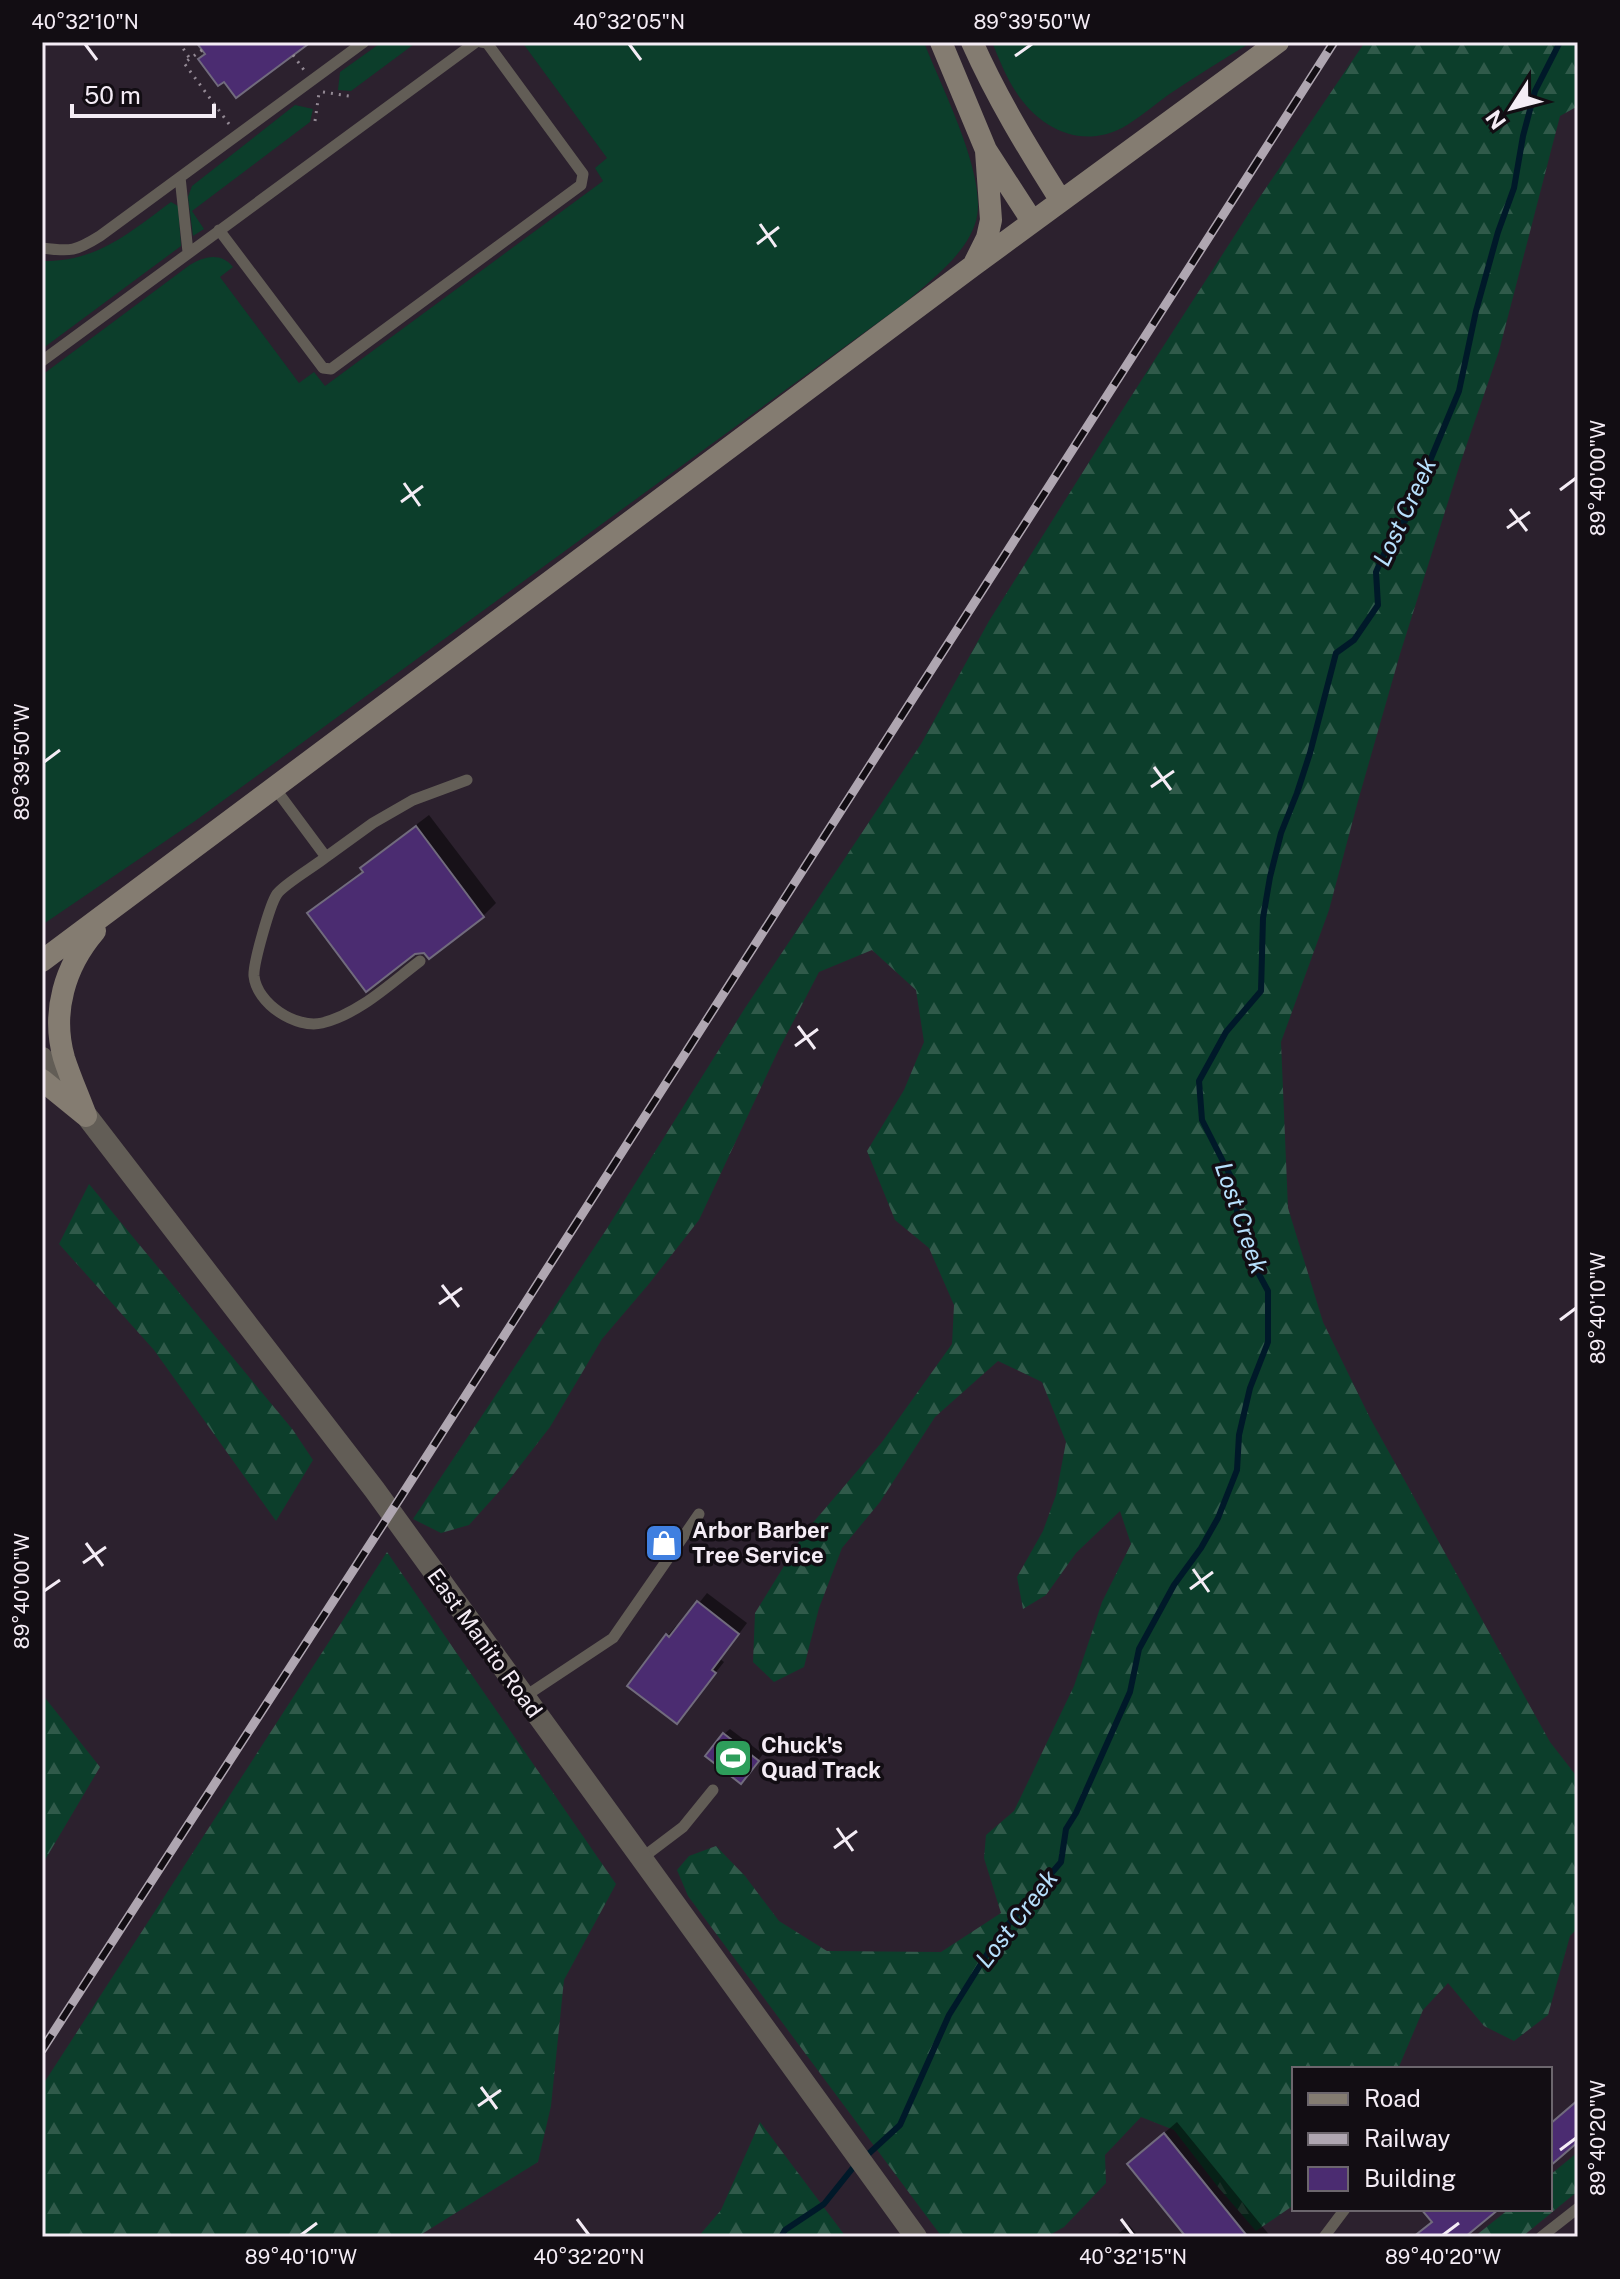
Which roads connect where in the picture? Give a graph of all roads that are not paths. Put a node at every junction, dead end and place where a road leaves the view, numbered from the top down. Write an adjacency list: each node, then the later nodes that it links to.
1 (364, 42): 7 (lane)
2 (479, 42): 10 (lane); 10 (lane)
3 (941, 42): 6 (main road)
4 (972, 42): 8 (main road)
5 (1278, 42): 8 (main road)
6 (986, 150): 9 (main road); 13 (main road)
7 (180, 177): 11 (lane); 12 (lane)
8 (1061, 201): 9 (main road)
9 (1032, 221): 13 (main road)
10 (219, 230): 12 (lane)
11 (42, 248)
12 (188, 252): 14 (lane)
13 (974, 265): 16 (main road)
14 (42, 361)
15 (467, 780): 17 (lane)
16 (274, 787): 17 (lane); 18 (main road)
17 (326, 857): 20 (lane)
18 (117, 904): 19 (main road); 23 (main road)
19 (42, 961)
20 (420, 961)
21 (42, 1058): 23 (street, East Manito Road)
22 (42, 1080): 23 (main road)
23 (86, 1116): 25 (street, East Manito Road)
24 (699, 1514): 25 (lane)
25 (524, 1697): 27 (street, East Manito Road)
26 (713, 1790): 27 (lane)
27 (642, 1858): 30 (street, East Manito Road)
28 (1578, 2208): 32 (lane)
29 (1344, 2211): 31 (lane)
30 (916, 2237)
31 (1324, 2237)
32 (1541, 2237)

